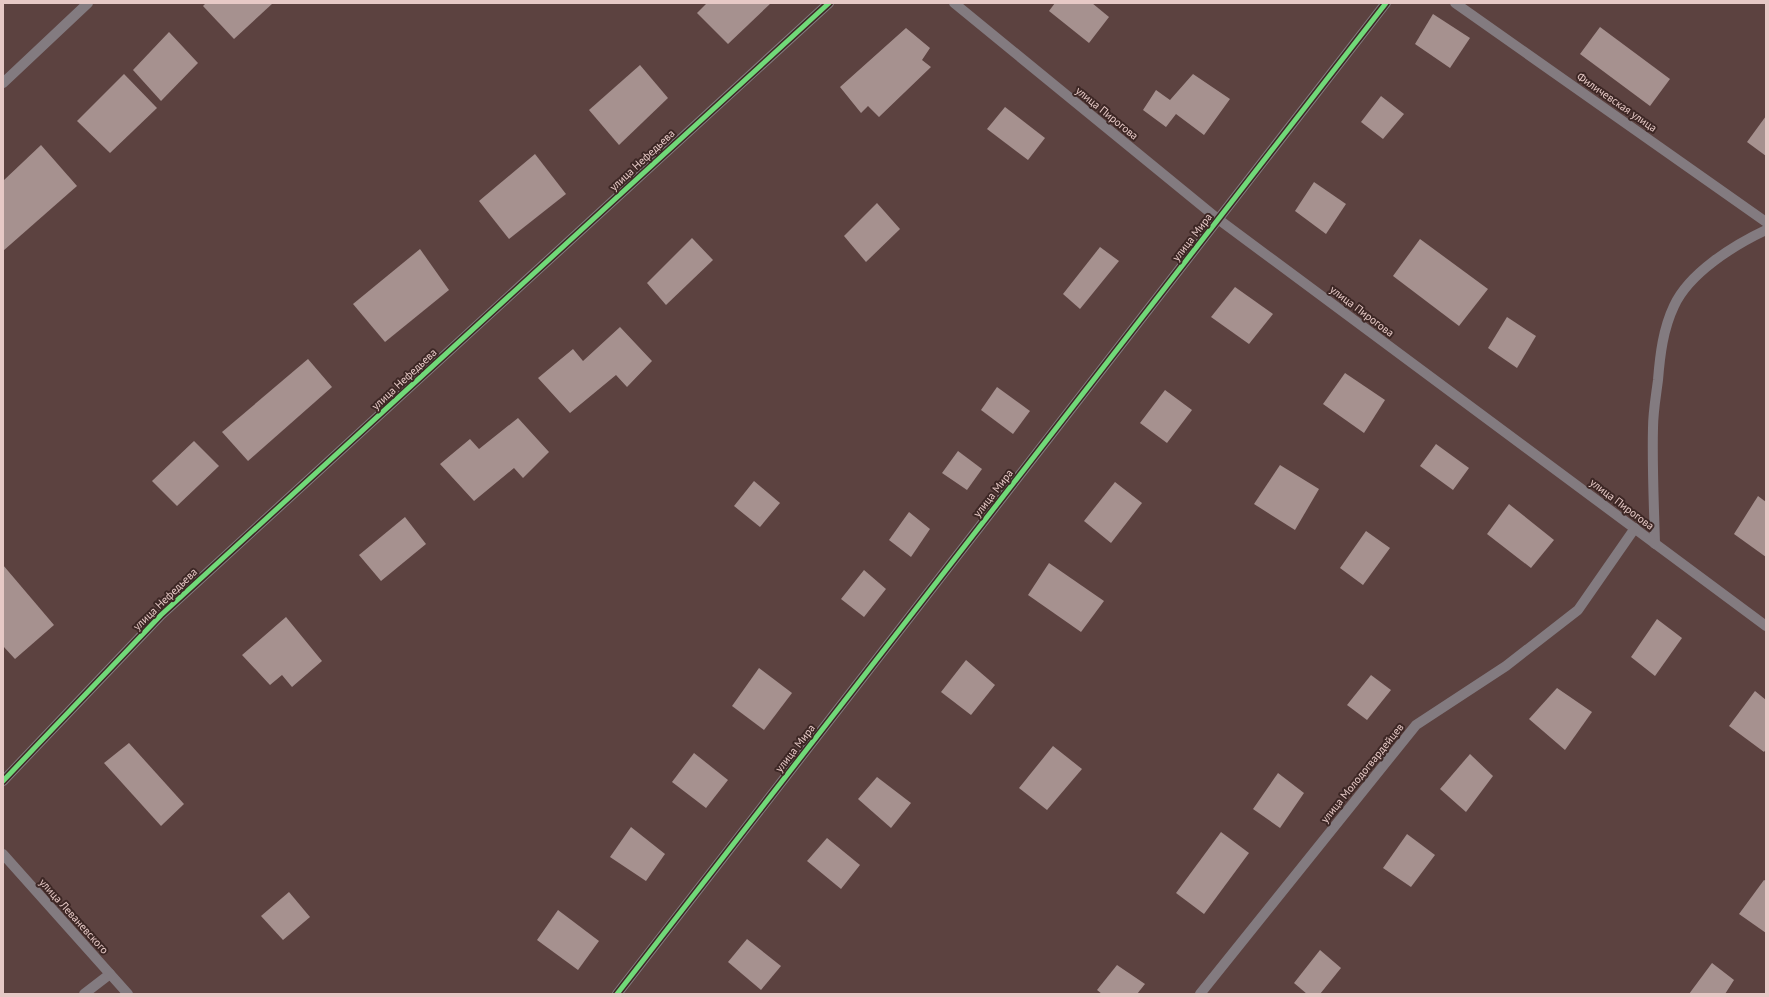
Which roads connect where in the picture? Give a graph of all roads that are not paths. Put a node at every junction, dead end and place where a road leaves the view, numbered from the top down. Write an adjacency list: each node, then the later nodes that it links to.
1 (88, 3): 6 (street)
2 (828, 3): 13 (street, улица Нефедьева)
3 (954, 3): 7 (street, улица Пирогова)
4 (1386, 3): 7 (street, улица Мира)
5 (1455, 3): 8 (street, Филичевская улица)
6 (3, 83)
7 (1218, 220): 10 (street, улица Пирогова); 18 (street, улица Мира)
8 (1766, 222)
9 (1766, 230): 11 (street)
10 (1635, 528): 11 (street, улица Пирогова); 19 (street, улица Молодогвардейцев)
11 (1655, 544): 12 (street, улица Пирогова)
12 (1766, 626)
13 (3, 781)
14 (3, 854): 15 (street, улица Леваневского)
15 (110, 974): 16 (street); 17 (street, улица Леваневского)
16 (84, 994)
17 (128, 994)
18 (617, 994)
19 (1200, 994)

